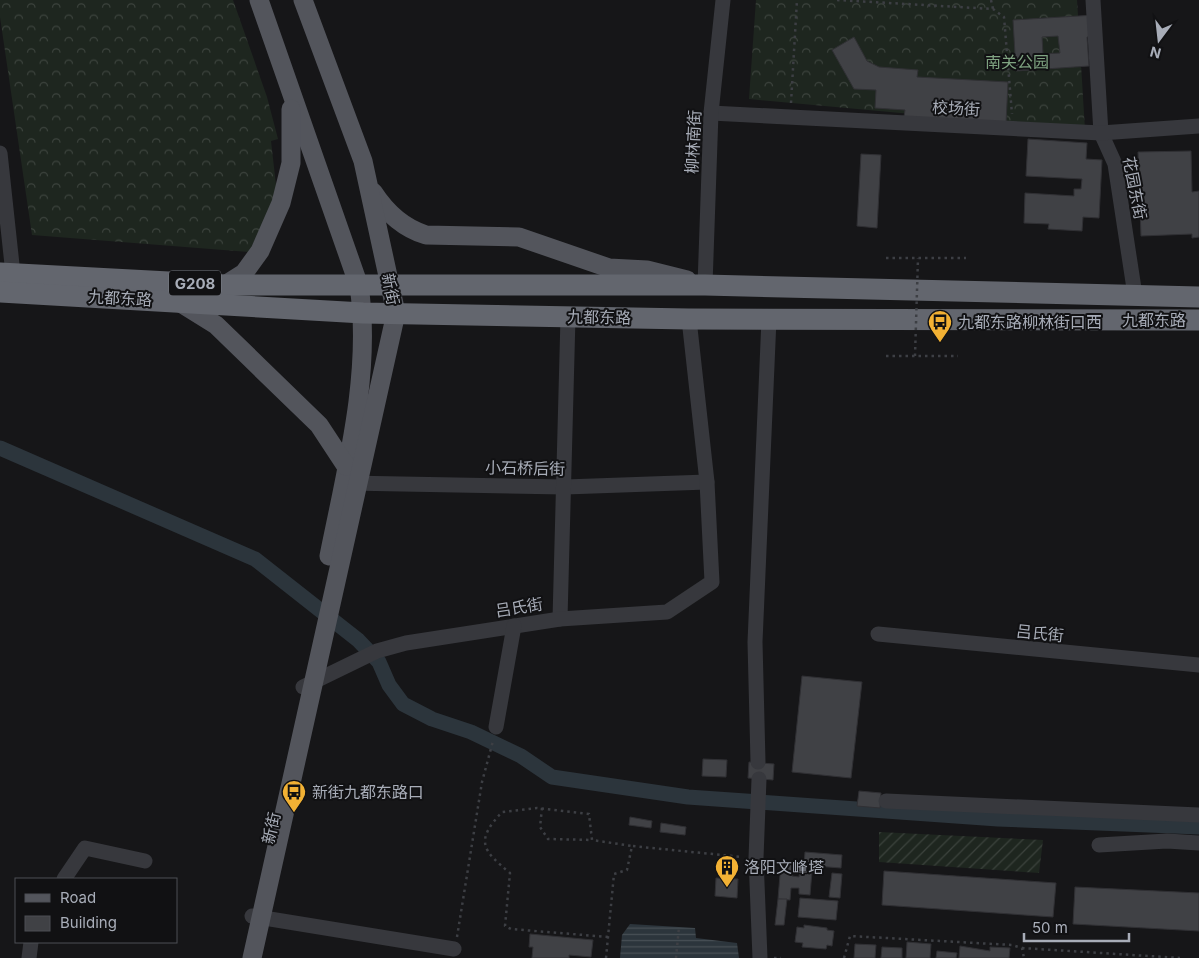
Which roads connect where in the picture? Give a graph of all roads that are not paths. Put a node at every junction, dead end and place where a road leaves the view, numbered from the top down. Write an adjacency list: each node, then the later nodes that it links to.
1 (259, 0): 5 (main road, 新街)
2 (304, 0): 10 (main road, 新街)
3 (723, 0): 6 (street, 柳林南街)
4 (1093, 0): 8 (street, 花园东街)
5 (291, 96): 13 (main road); 15 (main road, 新街)
6 (711, 113): 8 (street, 校场街); 14 (street, 柳林南街)
7 (1199, 126): 8 (street, 校场街)
8 (1100, 133): 17 (street, 花园东街)
9 (0, 153): 11 (street)
10 (369, 186): 12 (main road, 新街); 14 (main road)
11 (7, 274): 13 (highway, 九都东路 / G208)
12 (390, 283): 14 (highway, 九都东路); 15 (highway, 九都东路 / G208); 21 (main road, 新街)
13 (224, 284): 15 (highway, 九都东路 / G208)
14 (705, 285): 17 (highway, 九都东路)
15 (359, 286): 20 (main road, 新街)
16 (0, 292): 19 (highway, 九都东路 / G208)
17 (1135, 295): 18 (highway, 九都东路)
18 (1199, 296)
19 (180, 302): 20 (highway, 九都东路 / G208); 26 (main road)
20 (363, 313): 21 (highway, 九都东路); 26 (main road, 新街)
21 (396, 313): 22 (highway, 九都东路); 26 (main road, 新街)
22 (568, 317): 23 (highway, 九都东路); 28 (street)
23 (689, 319): 24 (highway, 九都东路); 27 (street)
24 (769, 319): 25 (highway, 九都东路); 35 (street)
25 (1199, 320)
26 (349, 478): 28 (street, 小石桥后街); 33 (main road, 新街)
27 (707, 482): 28 (street, 小石桥后街); 29 (street, 吕氏街)
28 (565, 487): 29 (street)
29 (560, 619): 30 (street, 吕氏街)
30 (514, 626): 33 (street, 吕氏街); 34 (street)
31 (878, 634): 32 (street, 吕氏街)
32 (1199, 665)
33 (308, 684): 43 (main road, 新街)
34 (496, 727)
35 (758, 762)
36 (759, 779): 46 (street)
37 (886, 801): 38 (street)
38 (1199, 814)
39 (1199, 844): 40 (street)
40 (1099, 845)
41 (145, 861): 42 (street)
42 (65, 878)
43 (256, 916): 45 (street); 48 (main road, 新街); 49 (main road)
44 (31, 943): 47 (street)
45 (454, 949)
46 (760, 957)
47 (28, 958)
48 (242, 958)
49 (252, 958)

